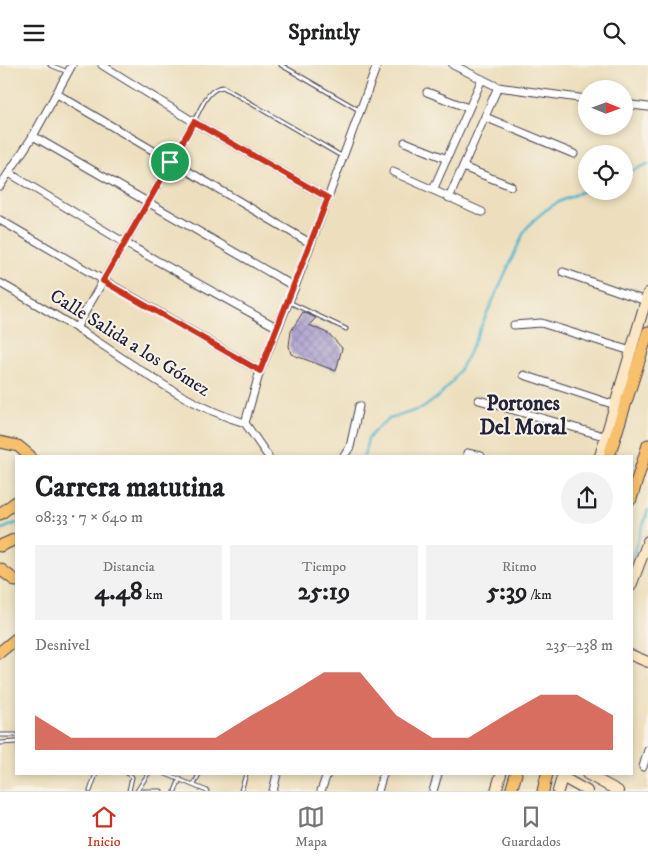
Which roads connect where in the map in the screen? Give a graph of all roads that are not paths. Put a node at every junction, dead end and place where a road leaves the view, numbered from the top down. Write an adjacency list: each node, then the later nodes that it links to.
1 (50, 65): 7 (lane)
2 (102, 65): 18 (street)
3 (281, 65): 16 (lane)
4 (377, 65): 16 (street)
5 (453, 65): 6 (street)
6 (463, 67): 8 (street)
7 (70, 68): 11 (street)
8 (482, 79): 9 (street); 15 (street)
9 (498, 87): 12 (street); 17 (street)
10 (427, 91): 15 (street)
11 (57, 94): 19 (street); 24 (street)
12 (578, 98)
13 (633, 105): 14 (street)
14 (648, 107)
15 (468, 108): 23 (street)
16 (359, 110): 22 (street)
17 (485, 117): 21 (street); 25 (street)
18 (194, 122): 22 (lane); 24 (street); 31 (street)
19 (33, 137): 27 (street); 33 (street)
20 (405, 142): 23 (street)
21 (574, 154)
22 (342, 157): 31 (street)
23 (447, 159): 30 (street)
24 (170, 162): 33 (street); 37 (street)
25 (463, 167): 29 (street); 32 (street)
26 (393, 172): 30 (street)
27 (9, 173): 28 (street); 36 (street)
28 (0, 186)
29 (511, 187)
30 (433, 190): 32 (street)
31 (328, 198): 37 (street)
32 (449, 198): 34 (street)
33 (147, 202): 36 (street); 41 (street)
34 (482, 212)
35 (0, 220): 39 (street)
36 (126, 243): 39 (street); 46 (street)
37 (310, 243): 41 (street)
38 (563, 272): 42 (street)
39 (103, 281): 45 (street); 50 (street)
40 (0, 283): 45 (street, Calle Salida a los Gómez)
41 (295, 287): 43 (street)
42 (647, 297): 49 (street)
43 (289, 302): 46 (street); 47 (lane)
44 (514, 325): 49 (street)
45 (76, 328): 55 (street, Calle Salida a los Gómez)
46 (278, 328): 50 (street)
47 (346, 329)
48 (648, 332): 65 (main road)
49 (631, 351): 53 (street)
50 (260, 371): 55 (street)
51 (524, 375): 53 (street)
52 (479, 400): 56 (street)
53 (615, 405): 56 (street)
54 (359, 406): 62 (street)
55 (245, 423): 61 (street)
56 (606, 437): 64 (street)
57 (0, 442): 60 (main road)
58 (648, 445): 66 (main road)
59 (467, 453): 63 (street)
60 (29, 455)
61 (267, 455)
62 (345, 455)
63 (476, 455)
64 (600, 455)
65 (610, 455)
66 (633, 493)
67 (15, 503): 69 (main road)
68 (15, 507): 69 (main road)
69 (0, 514)
70 (15, 539): 72 (main road)
71 (648, 541): 73 (street)
72 (0, 546)
73 (645, 558): 76 (street)
74 (0, 569): 75 (main road)
75 (15, 580)
76 (633, 582)
77 (15, 640): 78 (main road)
78 (0, 652)
79 (633, 656): 80 (street)
80 (648, 662)
81 (0, 735): 82 (lane)
82 (15, 735)
83 (15, 742): 84 (lane)
84 (0, 743)
85 (648, 750): 86 (street)
86 (643, 767)
87 (96, 775): 104 (lane)
88 (129, 775): 105 (lane)
89 (147, 775): 106 (lane)
90 (169, 775): 102 (lane)
91 (199, 775): 103 (lane)
92 (246, 775): 111 (lane)
93 (277, 775): 112 (street)
94 (327, 775): 113 (street)
95 (383, 775): 114 (street)
96 (438, 775): 115 (street)
97 (501, 775): 116 (street)
98 (516, 775): 117 (main road)
99 (547, 775): 118 (main road)
100 (589, 775): 121 (street)
101 (562, 776): 119 (street); 120 (street)
102 (180, 779): 103 (lane); 109 (lane)
103 (194, 785): 110 (lane)
104 (90, 791)
105 (130, 791)
106 (136, 791)
107 (145, 791): 108 (lane)
108 (161, 791)
109 (175, 791)
110 (207, 791)
111 (241, 791)
112 (273, 791)
113 (321, 791)
114 (378, 791)
115 (433, 791)
116 (496, 791)
117 (511, 791)
118 (542, 791)
119 (558, 791)
120 (587, 791)
121 (618, 791)

